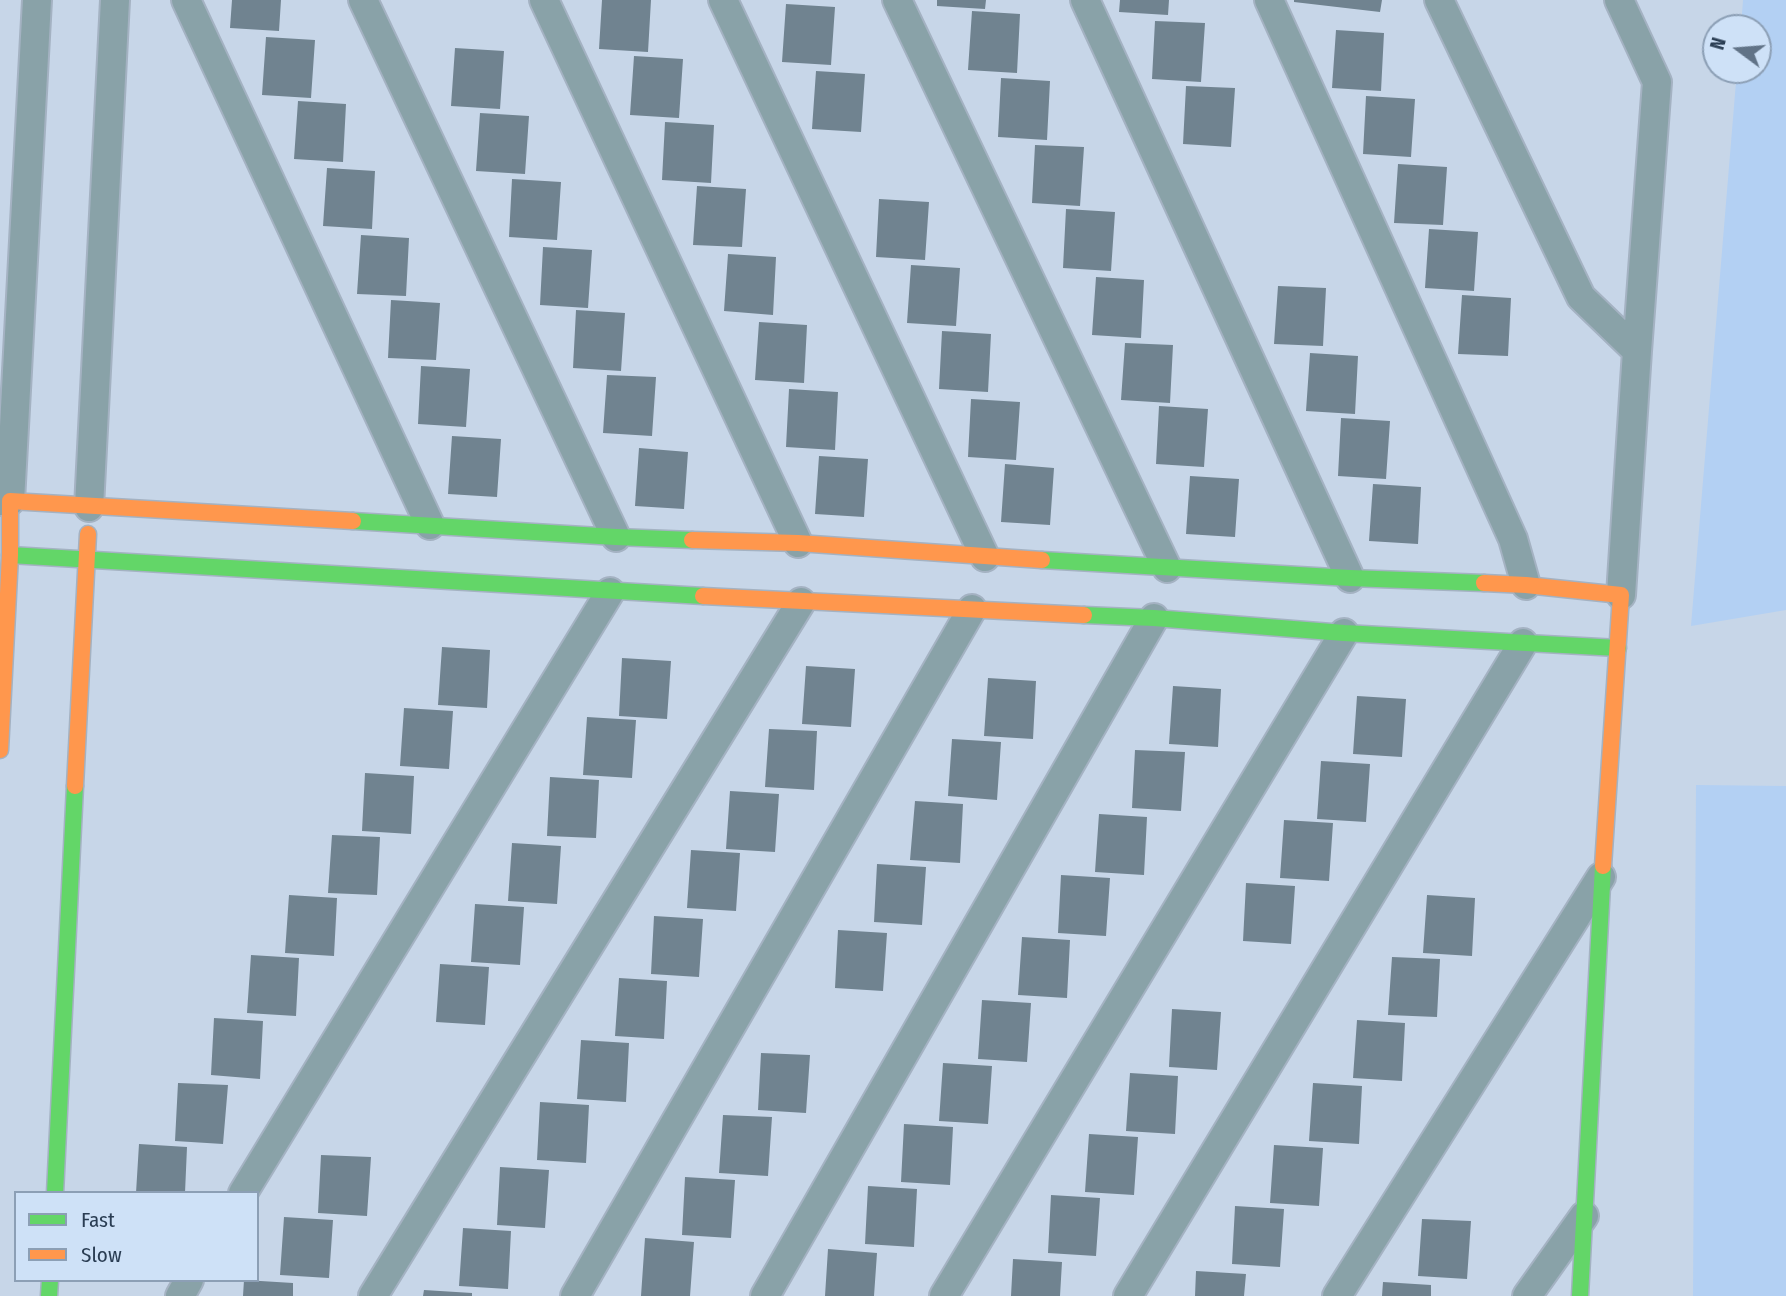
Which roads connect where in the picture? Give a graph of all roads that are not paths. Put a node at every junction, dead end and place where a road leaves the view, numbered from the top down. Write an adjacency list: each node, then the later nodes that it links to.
1 (37, 0): 13 (street)
2 (115, 0): 14 (street)
3 (186, 0): 15 (street)
4 (363, 0): 16 (street)
5 (544, 0): 17 (street)
6 (723, 0): 19 (street)
7 (897, 0): 21 (street)
8 (1085, 0): 22 (street)
9 (1269, 0): 23 (street)
10 (1438, 0): 12 (street)
11 (1619, 0): 12 (street)
12 (1637, 351): 25 (street)
13 (5, 501): 14 (street); 18 (street)
14 (89, 507): 15 (street); 20 (street)
15 (430, 525): 16 (street)
16 (616, 537): 17 (street)
17 (798, 542): 19 (street)
18 (5, 554): 20 (street); 32 (street)
19 (985, 557): 21 (street)
20 (86, 559): 24 (street); 34 (street)
21 (1167, 568): 22 (street)
22 (1350, 578): 23 (street)
23 (1526, 585): 25 (street)
24 (610, 592): 26 (street); 35 (street)
25 (1622, 595): 31 (street)
26 (801, 602): 27 (street); 37 (street)
27 (972, 609): 28 (street); 38 (street)
28 (1154, 618): 29 (street); 39 (street)
29 (1344, 633): 30 (street); 40 (street)
30 (1523, 643): 31 (street); 41 (street)
31 (1618, 648): 33 (street)
32 (0, 750)
33 (1602, 875): 36 (street); 42 (street)
34 (55, 1191)
35 (244, 1191)
36 (1584, 1216): 43 (street); 44 (street)
37 (373, 1296)
38 (575, 1296)
39 (765, 1296)
40 (944, 1296)
41 (1128, 1296)
42 (1337, 1296)
43 (1527, 1296)
44 (1580, 1296)

